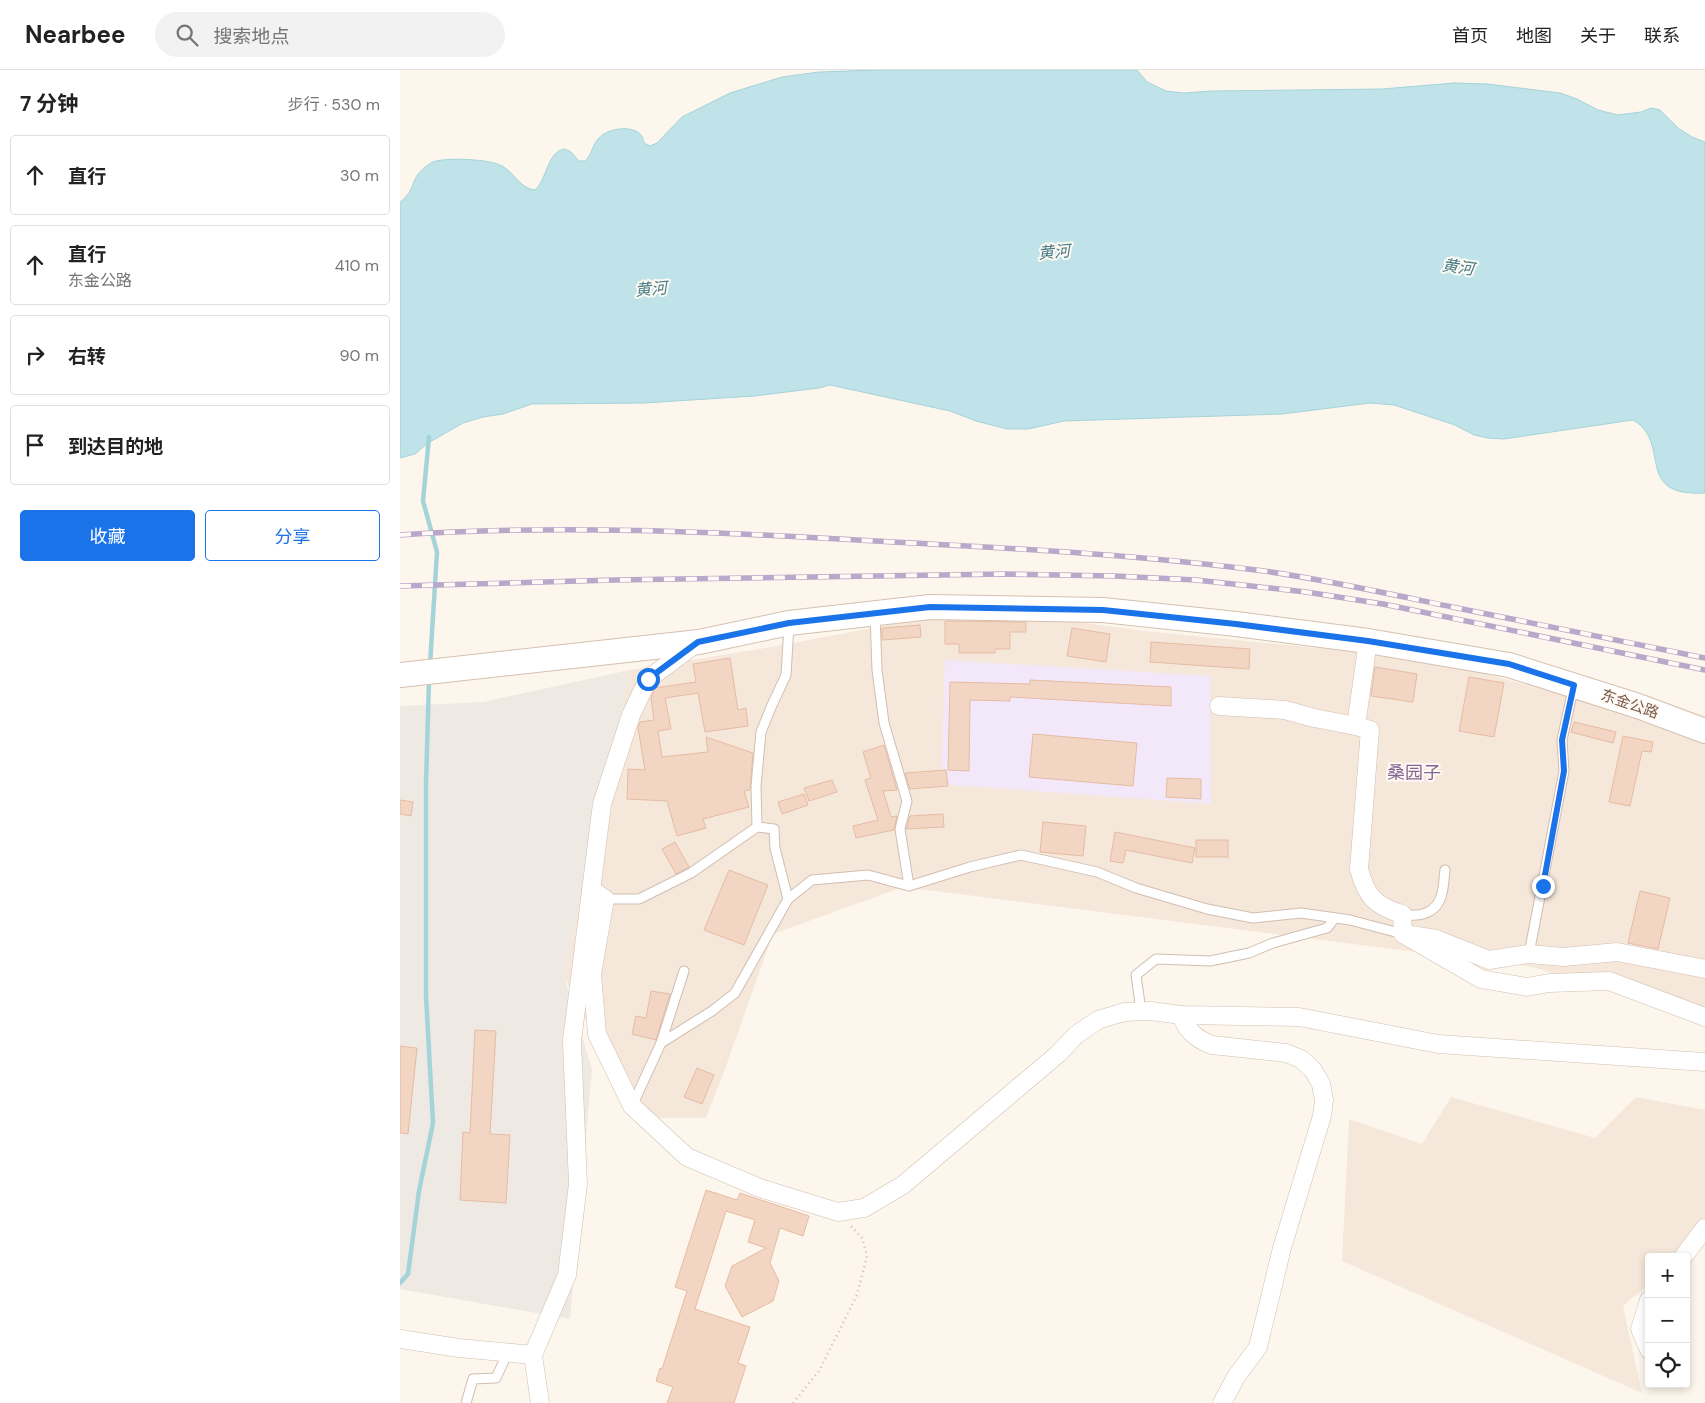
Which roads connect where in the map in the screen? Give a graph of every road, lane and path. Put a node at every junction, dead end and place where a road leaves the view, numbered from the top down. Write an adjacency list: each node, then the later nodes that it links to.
1 (875, 614): 2 (main road, 东金公路); 3 (main road, 东金公路); 12 (lane)
2 (789, 623): 4 (main road, 东金公路); 10 (lane)
3 (1368, 641): 6 (main road, 东金公路); 8 (street)
4 (698, 642): 5 (main road, 东金公路); 13 (street)
5 (400, 675)
6 (1574, 685): 9 (main road, 东金公路); 18 (lane)
7 (1218, 706): 8 (street)
8 (1356, 726): 15 (street)
9 (1705, 731)
10 (756, 827): 13 (lane); 14 (lane)
11 (1445, 870): 15 (lane)
12 (909, 886): 14 (lane); 16 (lane)
13 (598, 894): 26 (street); 34 (street)
14 (788, 899): 24 (lane)
15 (1402, 914): 17 (street)
16 (1335, 918): 17 (lane); 21 (lane)
17 (1403, 934): 18 (street); 23 (street)
18 (1529, 954): 19 (street)
19 (1705, 969)
20 (684, 971): 24 (lane)
21 (1141, 1011): 22 (street); 27 (street)
22 (1181, 1015): 25 (street); 38 (street)
23 (1705, 1017)
24 (661, 1043): 26 (lane)
25 (1705, 1062)
26 (632, 1106): 27 (street)
27 (838, 1212): 37 (path)
28 (1705, 1228): 29 (street)
29 (1686, 1253)
30 (1645, 1313): 32 (street)
31 (400, 1339): 33 (street)
32 (1645, 1341)
33 (508, 1352): 34 (street); 35 (lane)
34 (533, 1355): 36 (street)
35 (466, 1403)
36 (540, 1403)
37 (793, 1403)
38 (1222, 1403)

